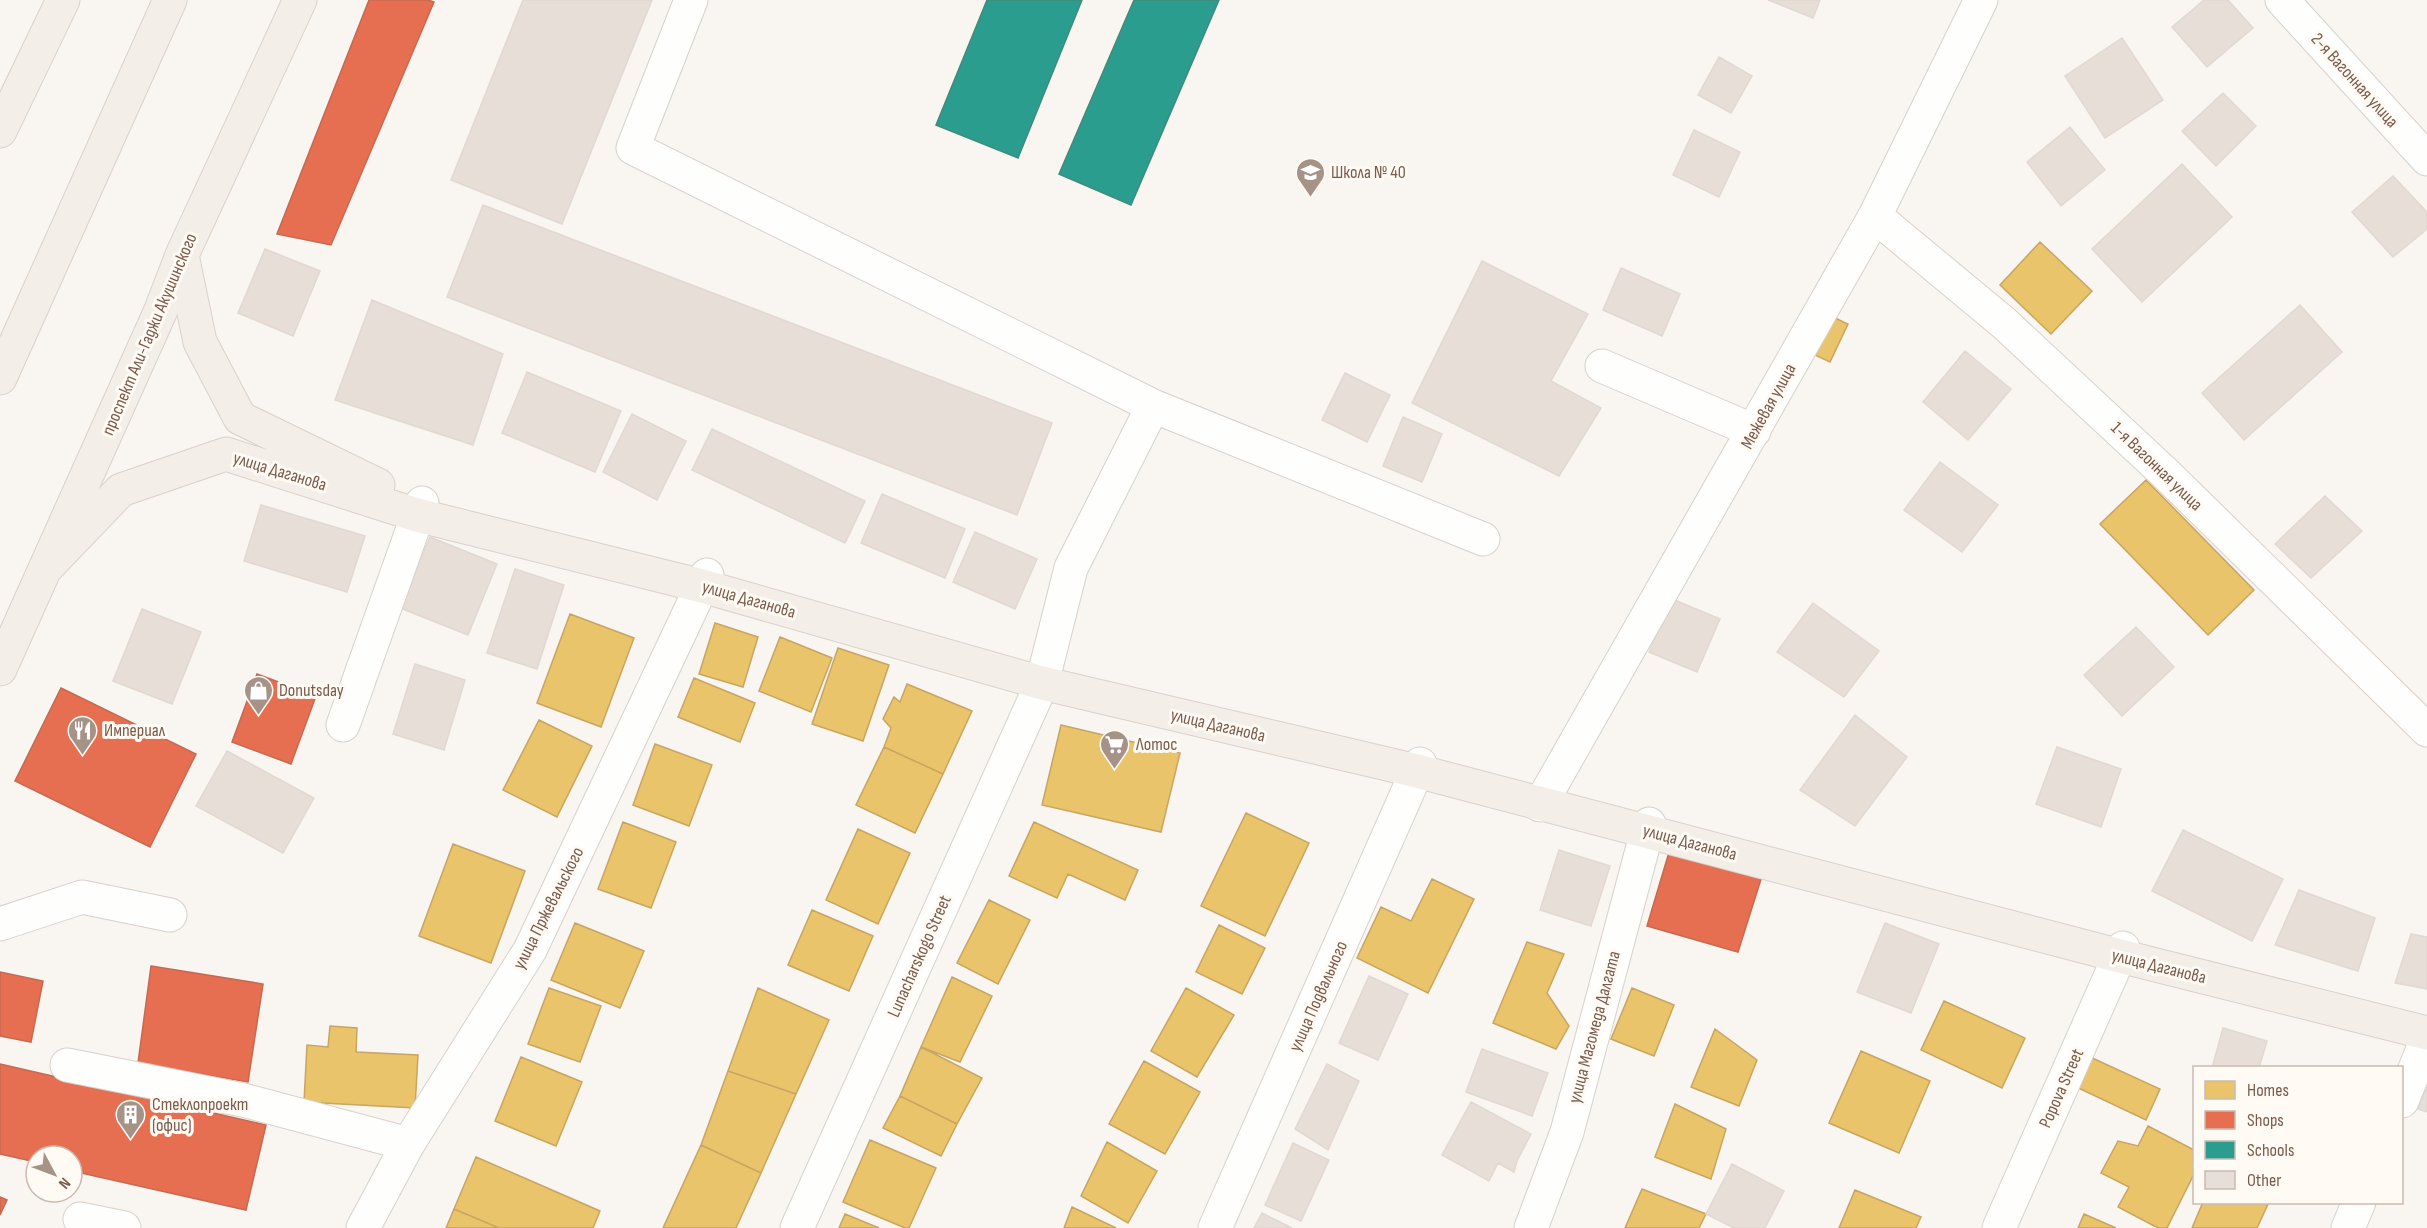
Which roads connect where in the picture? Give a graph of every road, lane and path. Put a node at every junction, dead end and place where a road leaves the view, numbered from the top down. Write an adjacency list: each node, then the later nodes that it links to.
1 (63, 0): 7 (main road)
2 (170, 0): 12 (main road)
3 (300, 0): 10 (main road, проспект Али-Гаджи Акушинского)
4 (691, 0): 13 (street)
5 (1981, 0): 9 (street, Межевая улица)
6 (2282, 0): 8 (street, 2-я Вагонная улица)
7 (0, 131)
8 (2427, 159)
9 (1875, 216): 14 (street, Межевая улица); 22 (street, 1-я Вагонная улица)
10 (182, 255): 15 (main road, улица Даганова); 17 (main road, проспект Али-Гаджи Акушинского)
11 (1602, 366): 14 (street)
12 (0, 378)
13 (1153, 406): 16 (street); 20 (street, Lunacharskogo Street)
14 (1754, 431): 24 (street, Межевая улица)
15 (420, 509): 17 (main road, улица Даганова); 18 (main road, улица Даганова); 21 (street)
16 (1483, 539)
17 (46, 568): 19 (main road, проспект Али-Гаджи Акушинского)
18 (705, 581): 20 (main road, улица Даганова); 34 (street, улица Пржевальского)
19 (0, 669)
20 (1045, 674): 23 (main road, улица Даганова); 39 (street, Lunacharskogo Street)
21 (343, 725)
22 (2427, 730)
23 (1418, 767): 24 (main road, улица Даганова); 40 (street, улица Подвального)
24 (1542, 801): 25 (main road, улица Даганова)
25 (1648, 827): 28 (main road, улица Даганова); 41 (street, улица Магомеда Далгата)
26 (170, 915): 27 (street)
27 (0, 924)
28 (2121, 952): 29 (main road, улица Даганова); 30 (main road, улица Даганова); 42 (street, Popova Street)
29 (2427, 1026)
30 (2427, 1034)
31 (2427, 1040): 33 (street)
32 (67, 1065): 34 (street)
33 (2403, 1099)
34 (408, 1144): 38 (street, улица Пржевальского)
35 (2359, 1204): 43 (street)
36 (80, 1219): 37 (street)
37 (124, 1228)
38 (363, 1228)
39 (797, 1228)
40 (1215, 1228)
41 (1531, 1228)
42 (1999, 1228)
43 (2348, 1228)

